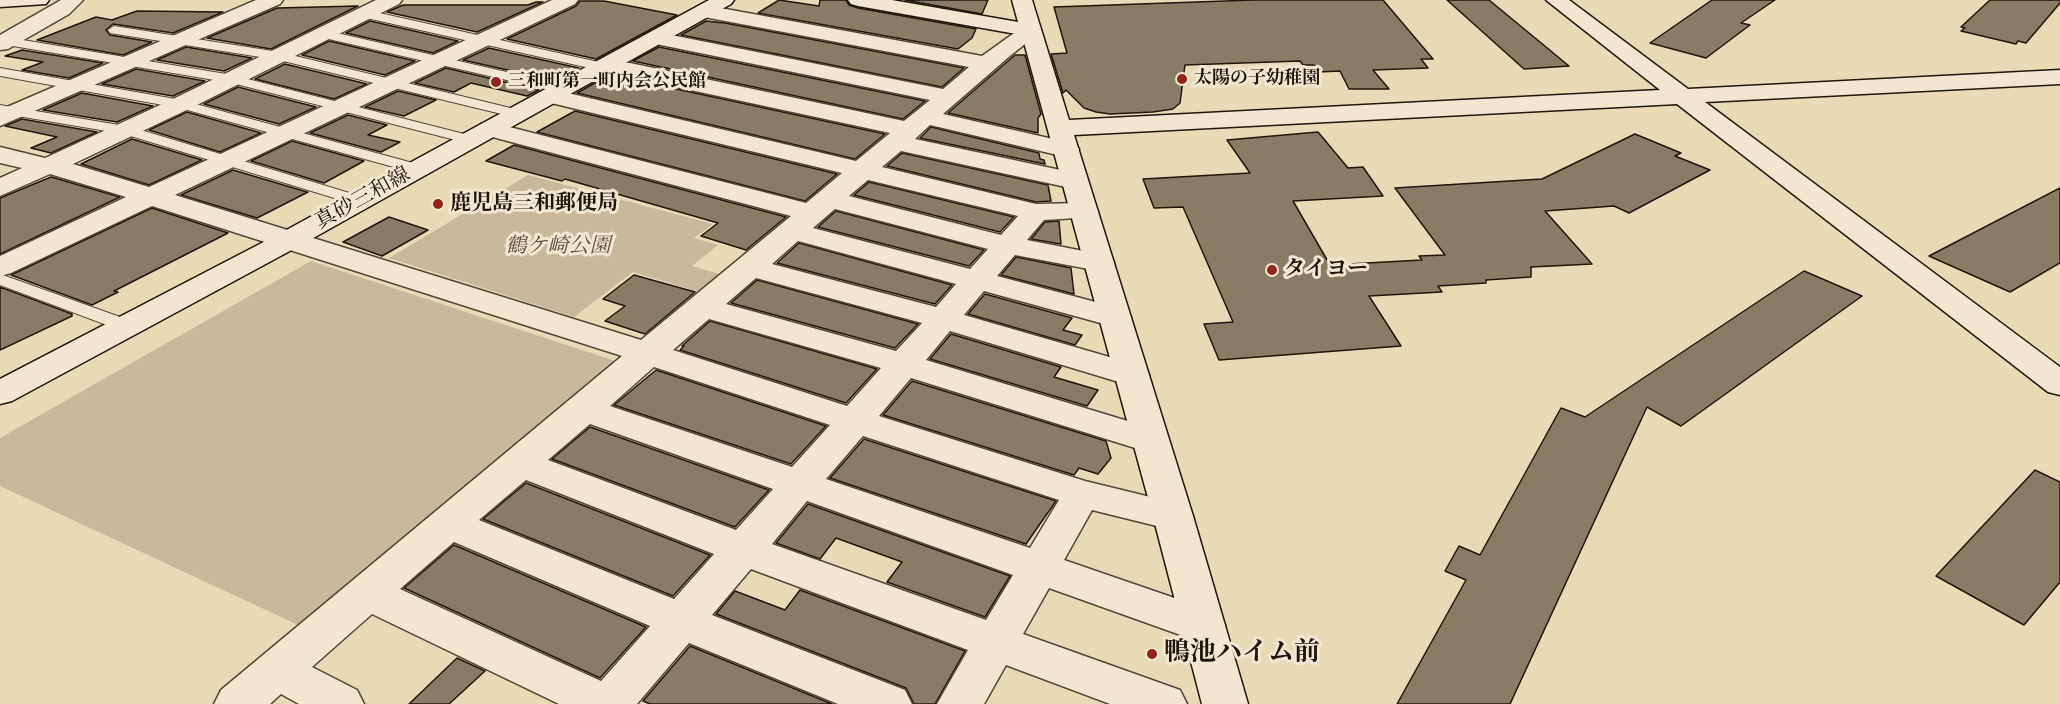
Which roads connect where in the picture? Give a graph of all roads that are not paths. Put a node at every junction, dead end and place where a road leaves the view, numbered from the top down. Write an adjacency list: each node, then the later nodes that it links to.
1 (39, 0): 8 (street)
2 (73, 0): 17 (street)
3 (273, 0): 15 (street)
4 (392, 0): 10 (street)
5 (568, 0): 16 (street)
6 (858, 0): 11 (street)
7 (1556, 0): 29 (street)
8 (0, 1)
9 (714, 5): 14 (street, 真砂三和線); 21 (street)
10 (366, 14): 13 (street); 16 (lane)
11 (1026, 15): 21 (street); 38 (street)
12 (114, 30): 15 (lane)
13 (324, 34): 18 (street); 19 (lane)
14 (656, 38): 22 (street, 真砂三和線); 34 (street)
15 (182, 40): 18 (lane); 20 (street)
16 (482, 40): 19 (street); 22 (lane)
17 (2, 43): 20 (lane)
18 (279, 56): 25 (street); 26 (lane)
19 (438, 61): 26 (street); 28 (lane)
20 (132, 62): 25 (lane); 27 (street)
21 (987, 64): 34 (street)
22 (603, 67): 28 (street, 真砂三和線); 34 (street)
23 (0, 72): 27 (lane)
24 (2060, 77): 29 (street)
25 (232, 79): 30 (street); 31 (lane)
26 (392, 83): 31 (street); 33 (lane)
27 (78, 86): 30 (lane); 32 (street)
28 (557, 93): 33 (street, 真砂三和線); 43 (street)
29 (1683, 97): 38 (street); 64 (street)
30 (182, 104): 35 (street); 36 (lane)
31 (342, 106): 36 (street); 37 (lane)
32 (5, 113): 35 (lane)
33 (518, 114): 37 (street, 真砂三和線)
34 (920, 122): 38 (street); 43 (street); 46 (street)
35 (126, 130): 40 (lane); 41 (street)
36 (285, 133): 40 (street); 42 (lane)
37 (480, 135): 42 (street, 真砂三和線); 49 (street)
38 (1063, 139): 46 (street)
39 (0, 155): 41 (street)
40 (228, 160): 45 (street); 47 (lane)
41 (53, 165): 44 (street); 45 (street)
42 (418, 169): 47 (street, 真砂三和線)
43 (865, 169): 48 (street); 49 (street)
44 (0, 188)
45 (151, 196): 50 (street); 53 (street)
46 (1079, 196): 48 (street); 52 (street)
47 (360, 201): 50 (street, 真砂三和線)
48 (1036, 212): 51 (street)
49 (811, 214): 51 (street); 54 (street); 56 (street)
50 (289, 240): 60 (street, 真砂三和線); 61 (street)
51 (1007, 245): 52 (street); 56 (street)
52 (1099, 262): 58 (street)
53 (0, 267)
54 (750, 267): 57 (street); 59 (street)
55 (0, 279): 60 (lane)
56 (977, 281): 58 (street); 59 (street)
57 (703, 307): 61 (street); 62 (street)
58 (1114, 317): 63 (street)
59 (943, 319): 62 (street); 63 (street)
60 (127, 326): 65 (street, 真砂三和線)
61 (649, 354): 66 (street); 67 (street)
62 (903, 364): 67 (street); 68 (street)
63 (1131, 375): 68 (street)
64 (2060, 384)
65 (0, 393)
66 (584, 409): 69 (street); 70 (street)
67 (854, 420): 70 (street); 71 (street)
68 (1151, 441): 72 (street)
69 (520, 463): 73 (street); 74 (street)
70 (798, 485): 74 (street); 75 (street)
71 (1082, 494): 72 (street); 75 (street)
72 (1173, 516): 78 (street)
73 (448, 524): 76 (street); 77 (street)
74 (742, 549): 77 (street); 79 (street)
75 (1038, 567): 78 (street); 79 (street)
76 (368, 592): 80 (street); 83 (street)
77 (681, 621): 83 (street); 84 (street)
78 (1203, 626): 87 (street)
79 (995, 641): 85 (street); 86 (street)
80 (277, 670): 81 (street); 82 (street)
81 (237, 704)
82 (341, 704)
83 (607, 704)
84 (889, 704)
85 (960, 704)
86 (1164, 704)
87 (1225, 704)

